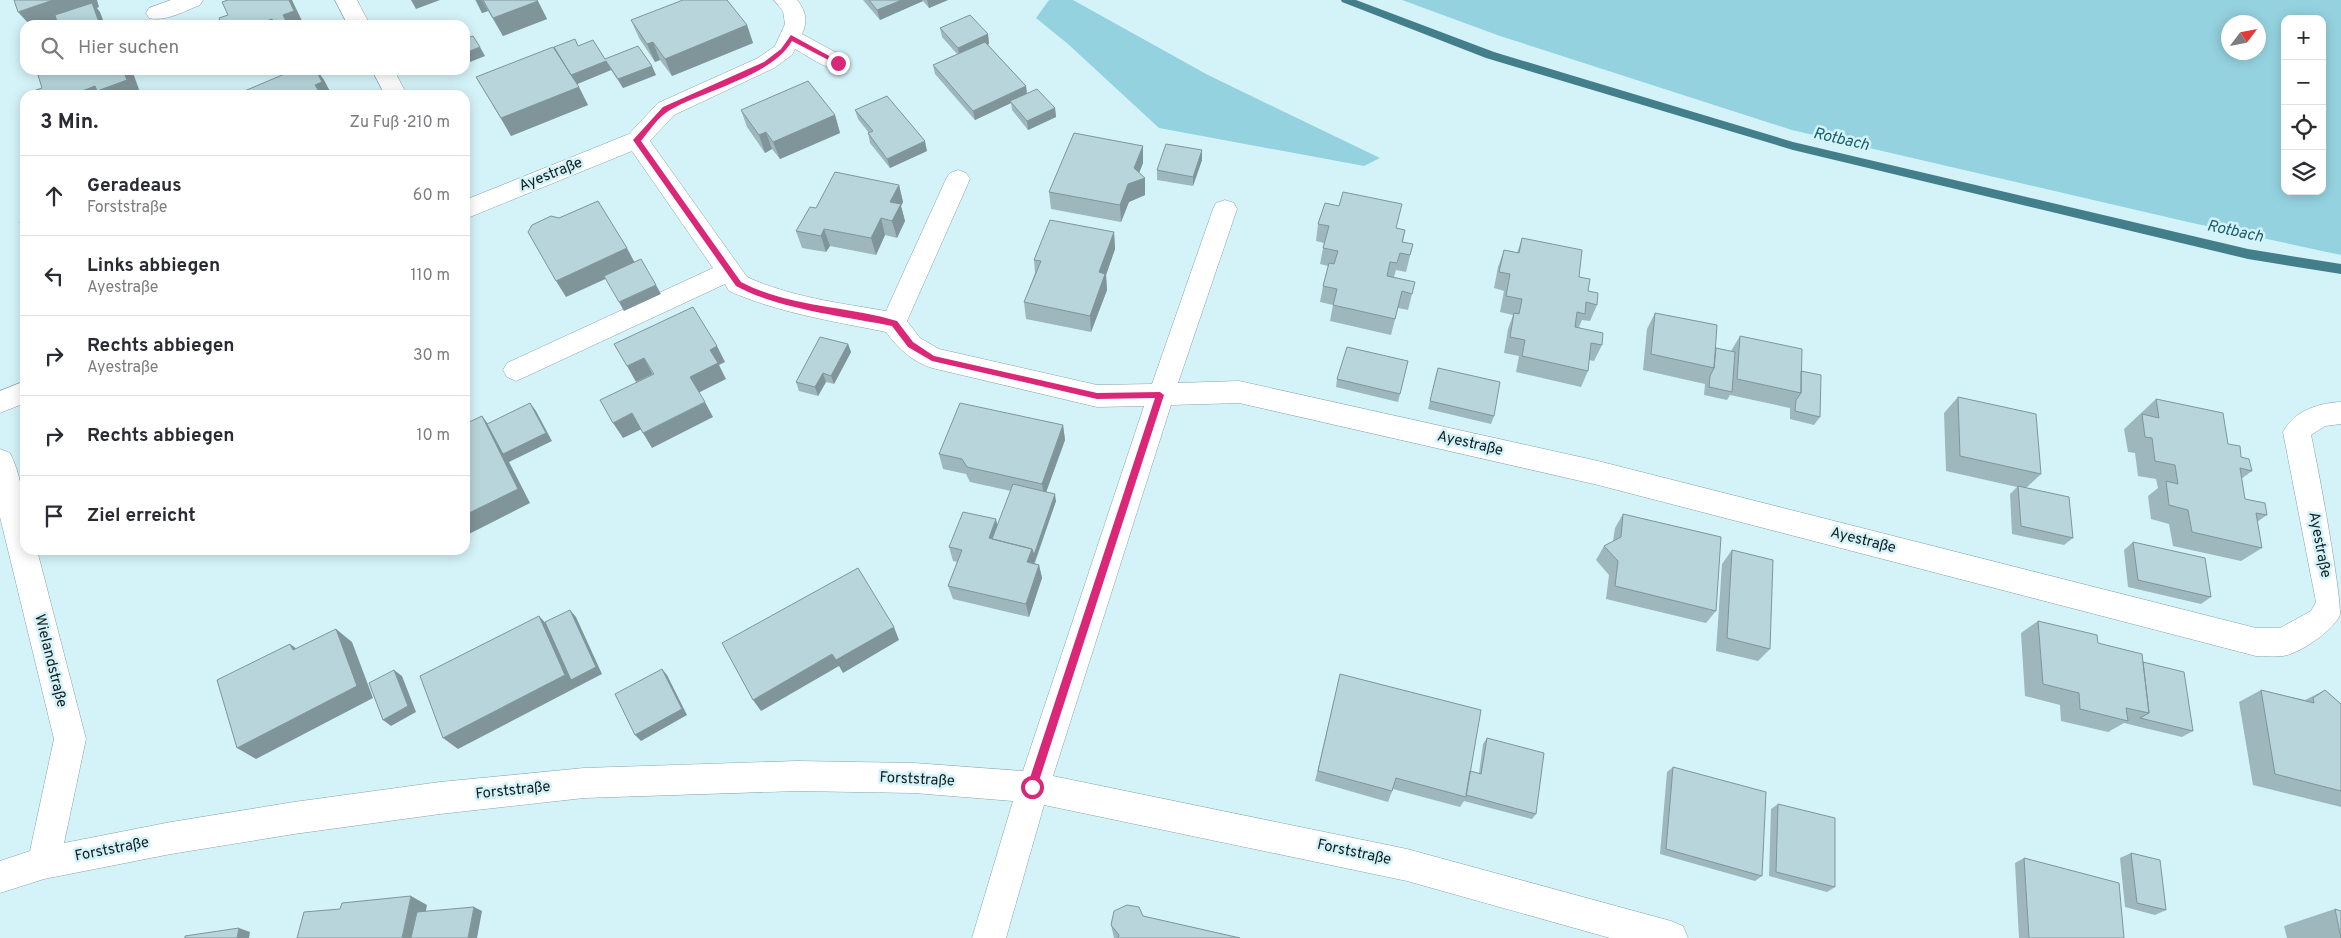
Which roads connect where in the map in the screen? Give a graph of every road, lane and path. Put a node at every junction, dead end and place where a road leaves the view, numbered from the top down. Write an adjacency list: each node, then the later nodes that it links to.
1 (192, 0): 4 (street)
2 (346, 0): 5 (street)
3 (785, 0): 6 (street)
4 (157, 12)
5 (356, 20)
6 (791, 37): 7 (street); 10 (street, Ayestraße)
7 (838, 63)
8 (386, 75): 9 (street)
9 (393, 90)
10 (637, 140): 12 (street, Ayestraße); 14 (street)
11 (958, 179): 15 (street)
12 (470, 208)
13 (1225, 209): 18 (street)
14 (728, 272): 15 (street); 16 (street)
15 (894, 323): 18 (street, Ayestraße)
16 (516, 370)
17 (20, 394): 19 (street)
18 (1160, 395): 20 (street, Ayestraße); 24 (street)
19 (0, 402)
20 (2341, 413)
21 (0, 461): 22 (street, Wielandstraße)
22 (20, 540)
23 (24, 555): 25 (street, Wielandstraße)
24 (1032, 787): 25 (street, Forststraße); 27 (street); 28 (street, Forststraße)
25 (44, 863): 26 (street, Forststraße)
26 (0, 877)
27 (989, 938)
28 (1671, 938)

